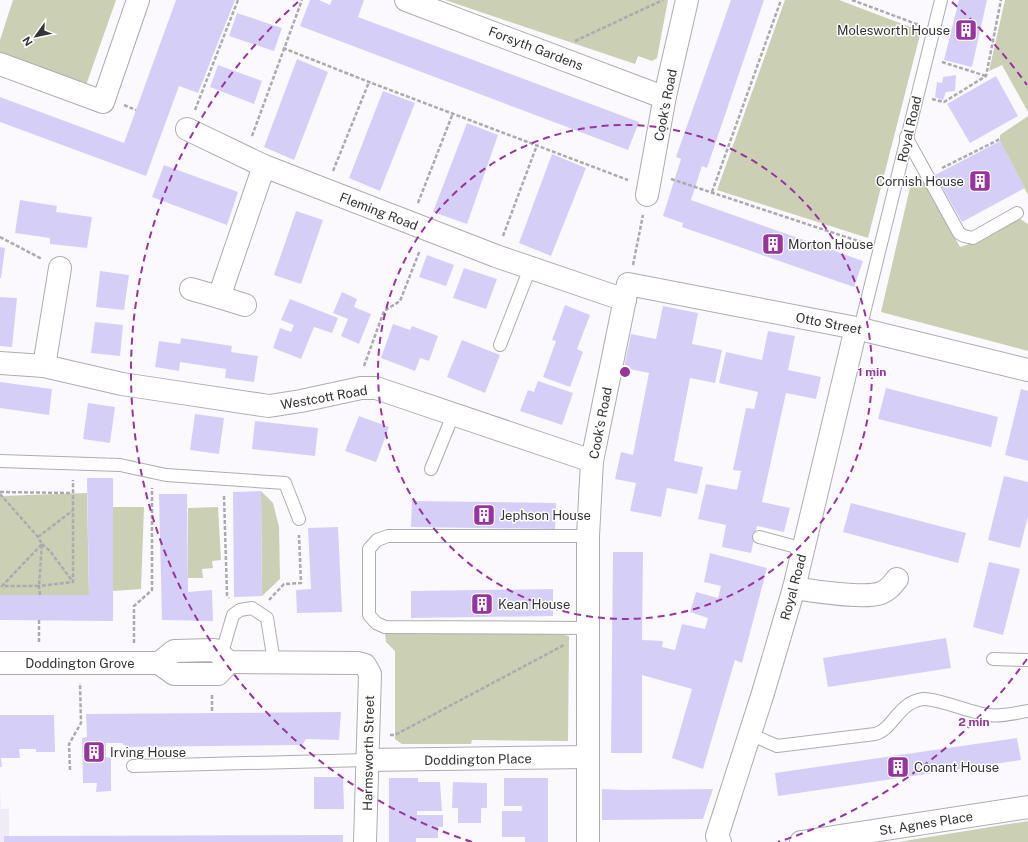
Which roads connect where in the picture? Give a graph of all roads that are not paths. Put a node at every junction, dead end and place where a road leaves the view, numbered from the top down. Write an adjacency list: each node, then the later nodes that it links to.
1 (138, 0): 5 (street)
2 (406, 0): 6 (street, Forsyth Gardens)
3 (687, 0): 6 (street, Cook's Road)
4 (942, 0): 8 (lane, Royal Road)
5 (0, 64)
6 (665, 96): 10 (street, Cook's Road)
7 (187, 129): 9 (street, Fleming Road)
8 (906, 137): 11 (lane); 18 (lane, Royal Road)
9 (264, 166): 13 (street, Fleming Road); 16 (street)
10 (649, 185)
11 (1017, 213)
12 (60, 268): 21 (street)
13 (530, 268): 15 (street, Fleming Road); 19 (lane)
14 (191, 289): 16 (street)
15 (626, 292): 18 (street, Otto Street); 25 (street, Cook's Road)
16 (219, 297): 17 (street)
17 (245, 305)
18 (858, 328): 22 (street, Otto Street); 30 (street, Royal Road)
19 (500, 345)
20 (0, 363): 21 (street, Westcott Road)
21 (44, 366): 23 (street, Westcott Road)
22 (1028, 370)
23 (453, 415): 25 (street, Westcott Road); 26 (lane)
24 (0, 461): 27 (lane)
25 (592, 461): 28 (street, Cook's Road)
26 (431, 469)
27 (298, 518)
28 (588, 536): 33 (street, Cook's Road); 33 (lane)
29 (759, 537): 30 (lane)
30 (804, 549): 32 (street, Royal Road)
31 (897, 579): 32 (street)
32 (794, 588): 40 (street, Royal Road)
33 (587, 632): 41 (street, Cook's Road)
34 (225, 659): 37 (street); 37 (lane); 38 (street, Doddington Grove)
35 (993, 660): 36 (lane)
36 (1028, 660)
37 (274, 662): 42 (street, Harmsworth Street)
38 (0, 663)
39 (1028, 711): 40 (lane)
40 (750, 734): 47 (street, Royal Road)
41 (588, 757): 42 (street, Doddington Place); 46 (street, Cook's Road)
42 (367, 760): 43 (lane); 45 (street, Harmsworth Street)
43 (133, 766)
44 (1028, 807): 48 (street, St. Agnes Place)
45 (365, 842)
46 (588, 842)
47 (720, 842)
48 (801, 842)

